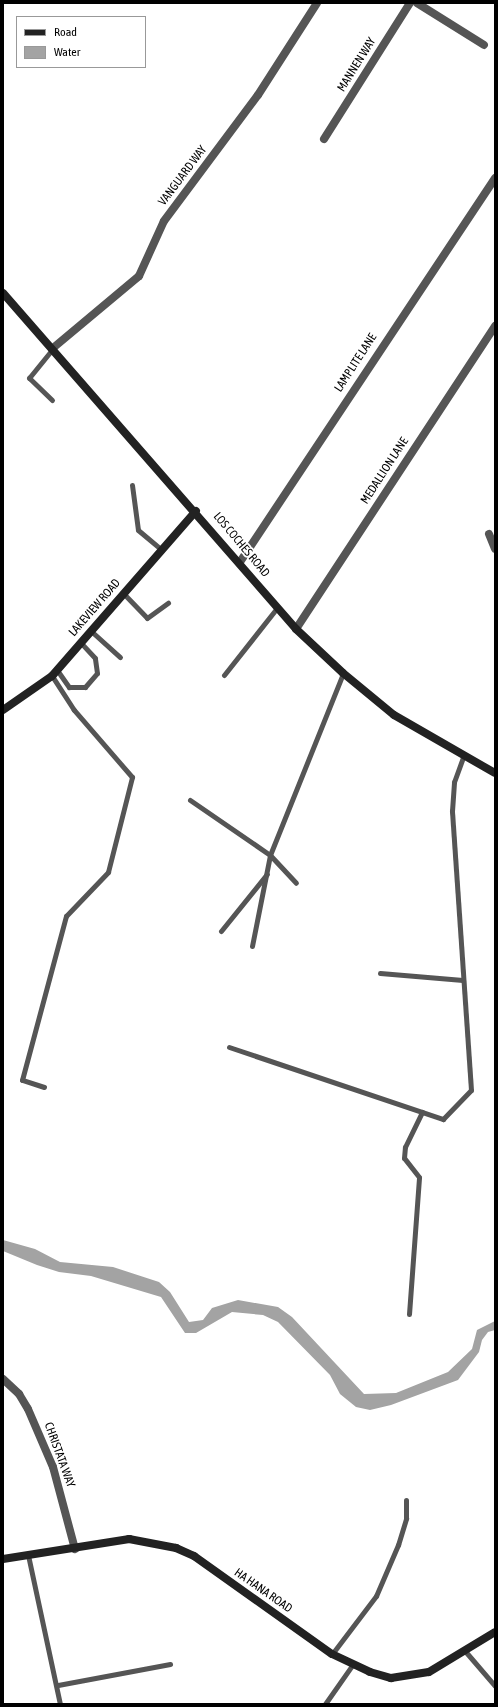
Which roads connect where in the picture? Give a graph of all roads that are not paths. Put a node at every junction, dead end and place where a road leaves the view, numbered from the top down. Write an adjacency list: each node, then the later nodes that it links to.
1 (317, 3): 9 (street, VANGUARD WAY)
2 (410, 3): 5 (street, MANNEN WAY)
3 (417, 3): 4 (street)
4 (484, 45)
5 (324, 139)
6 (495, 178): 16 (street, LAMPLITE LANE)
7 (3, 293): 9 (street, LOS COCHES ROAD)
8 (495, 326): 20 (street, MEDALLION LANE)
9 (53, 348): 10 (lane); 12 (street, LOS COCHES ROAD)
10 (52, 400)
11 (132, 485): 15 (lane)
12 (196, 511): 15 (street, LAKEVIEW ROAD); 16 (street, LOS COCHES ROAD)
13 (489, 534): 14 (street)
14 (495, 549)
15 (162, 550): 17 (street, LAKEVIEW ROAD)
16 (240, 562): 19 (street, LOS COCHES ROAD)
17 (124, 594): 18 (lane); 21 (street, LAKEVIEW ROAD)
18 (168, 603)
19 (277, 608): 20 (street, LOS COCHES ROAD); 26 (lane)
20 (296, 629): 25 (street, LOS COCHES ROAD)
21 (91, 631): 22 (street, LAKEVIEW ROAD); 23 (lane)
22 (81, 643): 24 (street, LAKEVIEW ROAD); 24 (lane)
23 (120, 657)
24 (55, 673): 27 (street, LAKEVIEW ROAD); 39 (lane)
25 (343, 673): 28 (street, LOS COCHES ROAD); 31 (lane)
26 (224, 675)
27 (3, 710)
28 (463, 757): 29 (street, LOS COCHES ROAD); 37 (lane)
29 (495, 773)
30 (190, 800): 31 (lane)
31 (270, 855): 32 (lane); 33 (lane)
32 (268, 873): 34 (lane); 35 (lane)
33 (296, 883)
34 (222, 931)
35 (252, 946)
36 (380, 973): 37 (lane)
37 (463, 980): 40 (lane)
38 (229, 1047): 40 (lane)
39 (44, 1087)
40 (422, 1112): 41 (lane)
41 (408, 1314)
42 (3, 1379): 44 (street, CHRISTATA WAY)
43 (406, 1500): 49 (lane)
44 (75, 1549): 45 (street, HA HANA ROAD); 49 (street, HA HANA ROAD)
45 (28, 1555): 46 (street, HA HANA ROAD); 52 (lane)
46 (3, 1559)
47 (495, 1632): 48 (street, HA HANA ROAD)
48 (465, 1651): 51 (street, HA HANA ROAD); 53 (lane)
49 (332, 1654): 51 (street, HA HANA ROAD)
50 (170, 1664): 52 (lane)
51 (353, 1664): 55 (lane)
52 (58, 1685): 54 (lane)
53 (495, 1686)
54 (60, 1704)
55 (325, 1704)

